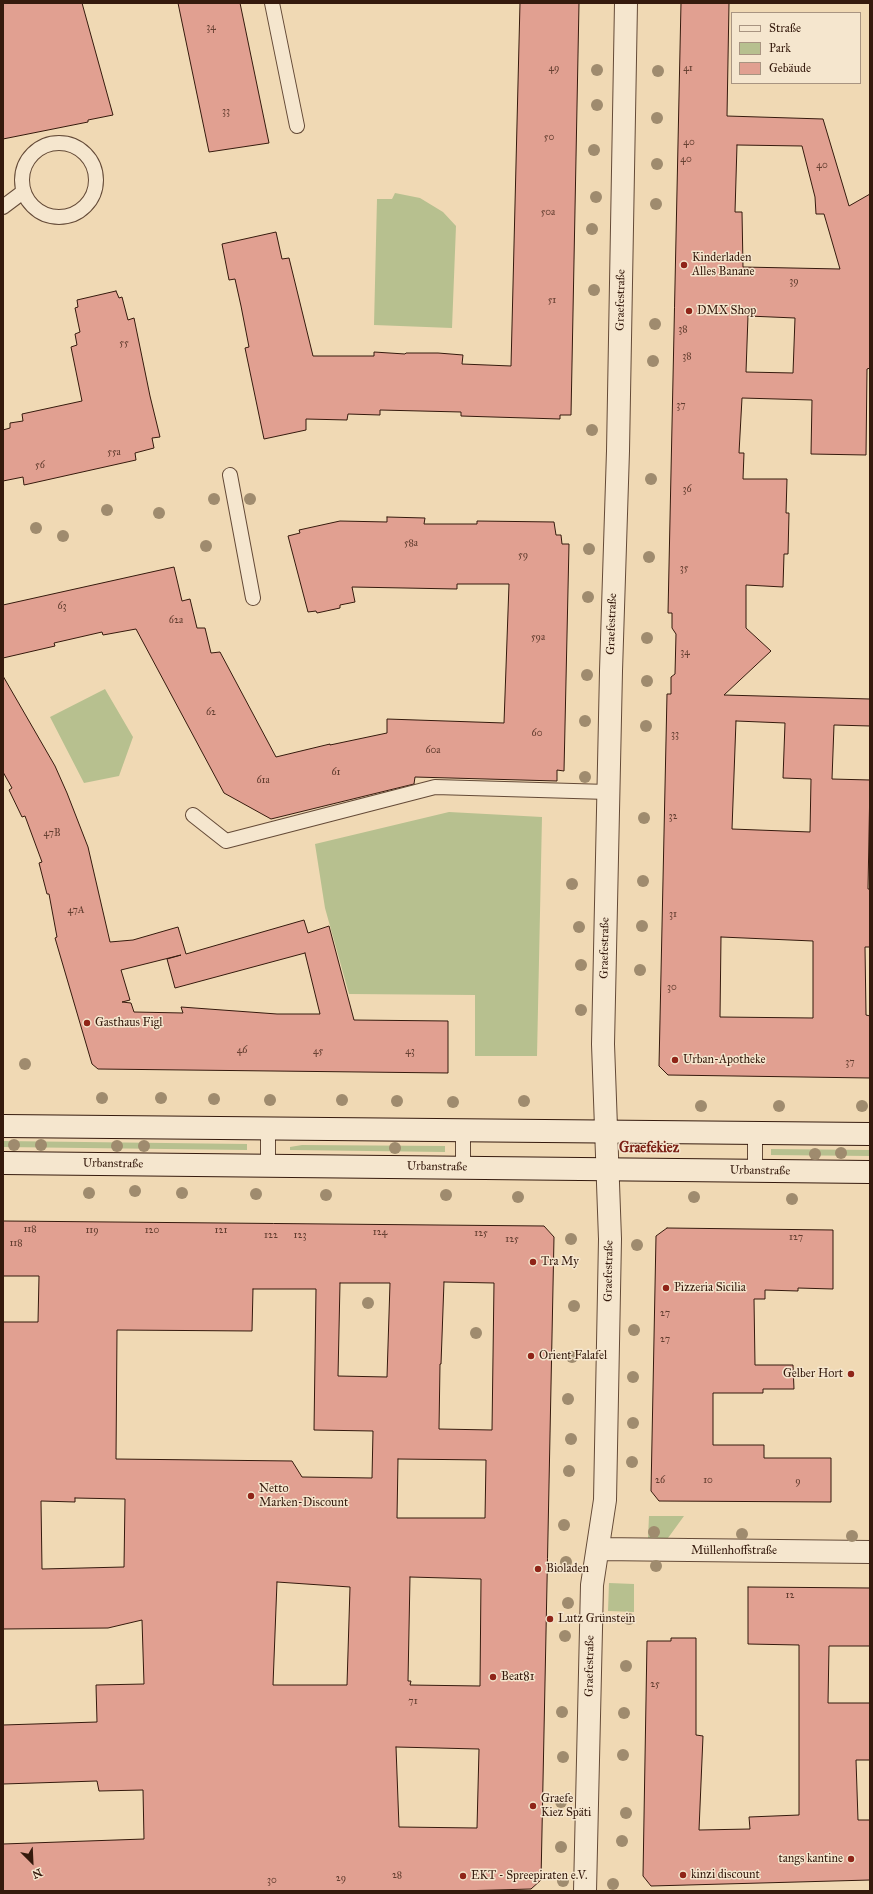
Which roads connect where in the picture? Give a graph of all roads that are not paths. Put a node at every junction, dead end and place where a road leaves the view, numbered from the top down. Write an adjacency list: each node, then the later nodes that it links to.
1 (272, 3): 3 (lane)
2 (626, 3): 8 (street, Graefestraße)
3 (297, 126)
4 (23, 192): 4 (lane); 5 (lane)
5 (3, 207)
6 (230, 475): 7 (lane)
7 (253, 598)
8 (608, 792): 9 (lane); 13 (street, Graefestraße)
9 (193, 815)
10 (3, 1126): 11 (street)
11 (268, 1129): 12 (street); 17 (lane)
12 (463, 1131): 13 (street); 18 (lane)
13 (606, 1132): 14 (street); 19 (street, Graefestraße)
14 (755, 1133): 15 (street); 20 (lane)
15 (870, 1134)
16 (3, 1163): 17 (street, Urbanstraße)
17 (268, 1166): 18 (street, Urbanstraße)
18 (463, 1168): 19 (street, Urbanstraße)
19 (608, 1169): 20 (street, Urbanstraße); 22 (street, Graefestraße)
20 (755, 1170): 21 (street, Urbanstraße)
21 (870, 1172)
22 (598, 1549): 23 (street, Müllenhoffstraße); 24 (street, Graefestraße)
23 (870, 1552)
24 (585, 1891)

